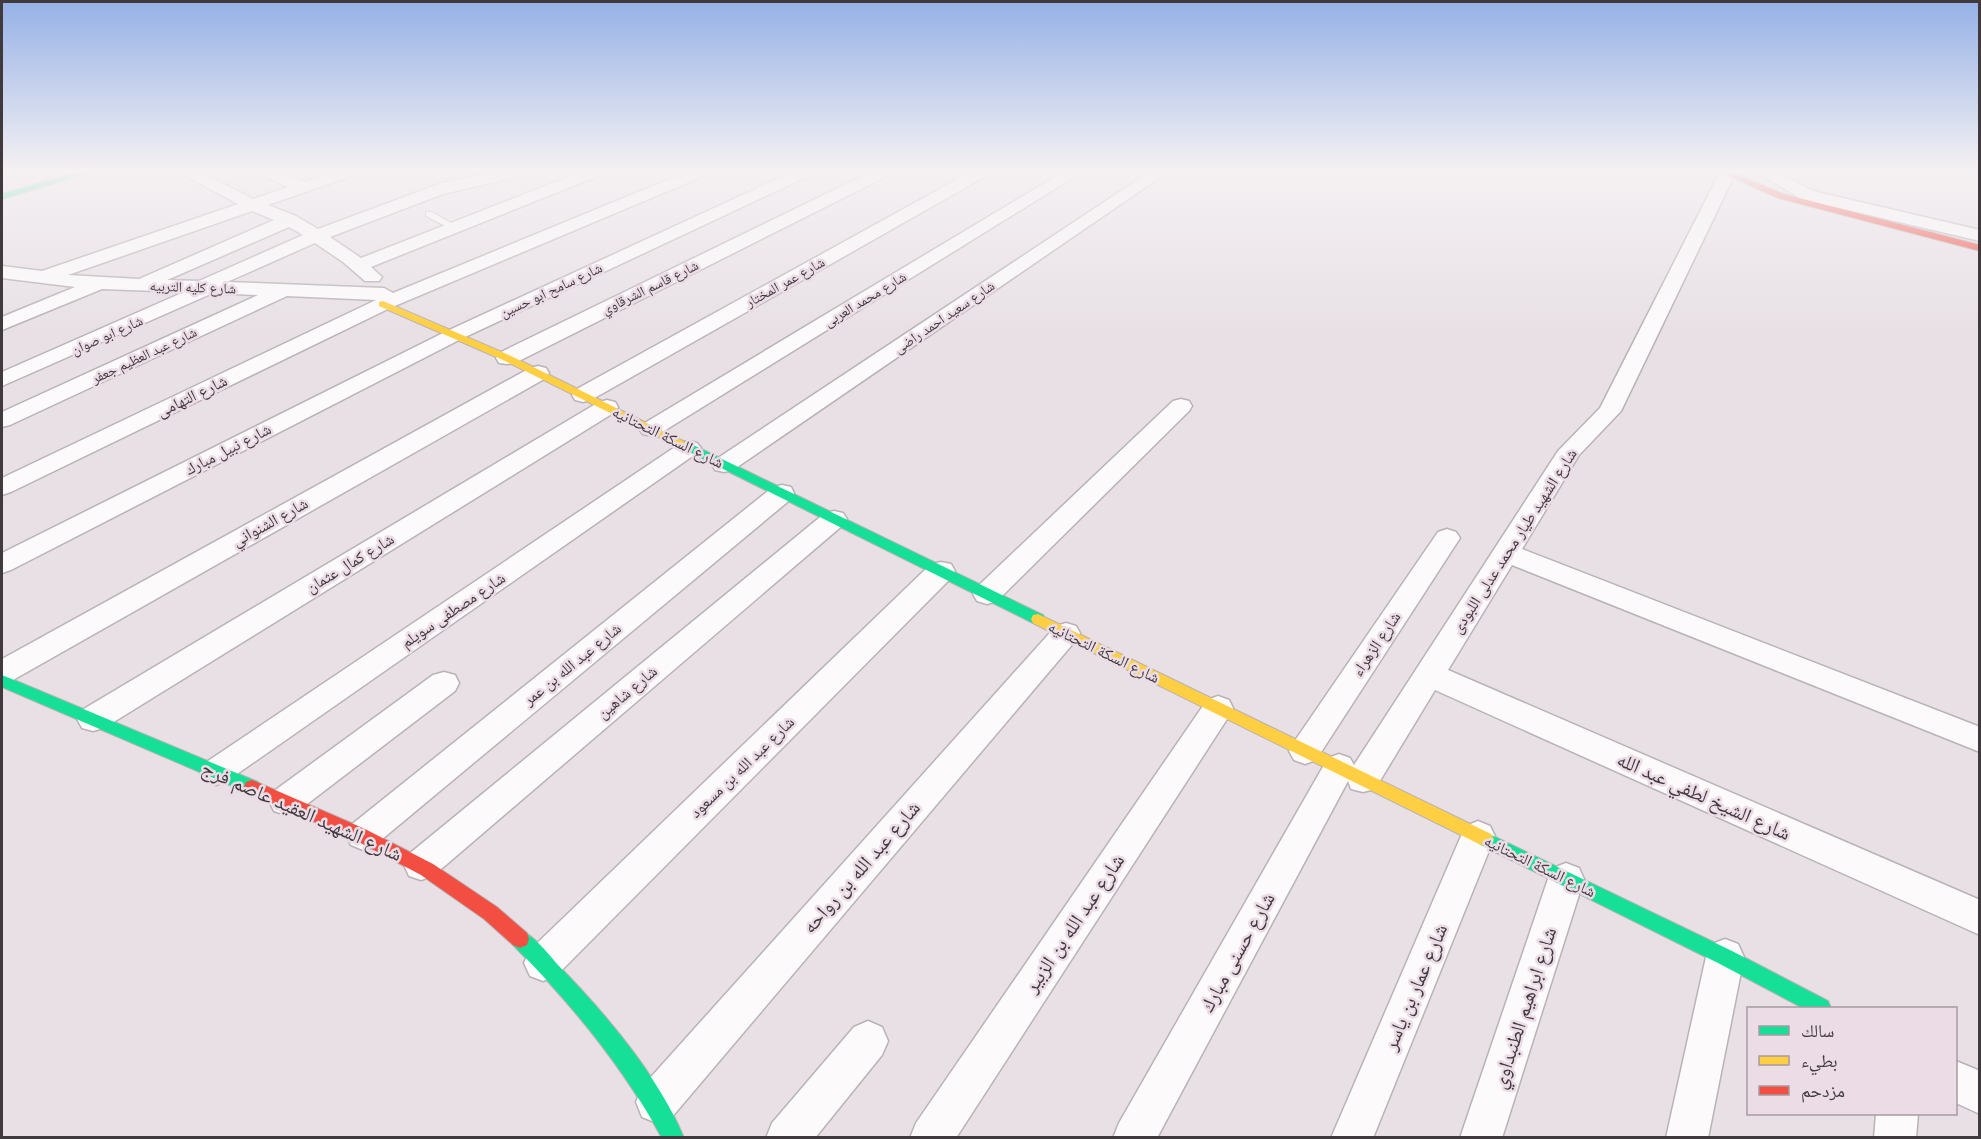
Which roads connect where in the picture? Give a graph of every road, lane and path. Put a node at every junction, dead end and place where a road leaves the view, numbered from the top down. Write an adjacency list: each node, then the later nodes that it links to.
1 (202, 222): 22 (street)
2 (285, 222): 24 (street)
3 (294, 222): 17 (street)
4 (353, 222): 17 (street)
5 (445, 222): 16 (lane)
6 (466, 222): 16 (street)
7 (577, 222): 27 (street, شارع التهامى)
8 (697, 222): 29 (street, شارع سامح ابو حسين)
9 (782, 222): 30 (street, شارع قاسم الشرقاوي)
10 (892, 222): 34 (street, شارع عمر المختار)
11 (992, 222): 38 (street, شارع محمد العربى)
12 (1085, 222): 40 (street, شارع سعيد احمد راضى)
13 (1698, 222): 45 (street, شارع الشهيد طيار محمد عدلى اللبودى)
14 (1881, 222): 19 (street)
15 (1921, 222): 18 (street)
16 (454, 227): 20 (street)
17 (318, 236): 20 (street); 25 (street)
18 (1980, 236)
19 (1980, 248)
20 (359, 265): 27 (street)
21 (2, 272): 22 (street, شارع كليه التربيه)
22 (39, 278): 23 (street, شارع كليه التربيه)
23 (102, 284): 24 (street, شارع كليه التربيه); 28 (street)
24 (141, 285): 25 (street, شارع كليه التربيه)
25 (196, 287): 26 (street, شارع كليه التربيه); 31 (street); 33 (street, شارع ابو صوان)
26 (286, 290): 27 (street, شارع كليه التربيه); 37 (street, شارع عبد العظيم جعفر)
27 (386, 300): 29 (street, شارع السكة التحتانيه); 41 (street, شارع التهامى)
28 (2, 324)
29 (454, 335): 30 (street, شارع السكة التحتانيه); 46 (street, شارع نبيل مبارك)
30 (507, 358): 32 (street, شارع السكة التحتانيه)
31 (2, 363)
32 (537, 373): 34 (street, شارع السكة التحتانيه); 50 (street, شارع الشنواني)
33 (2, 380)
34 (583, 395): 36 (street, شارع السكة التحتانيه)
35 (1181, 406): 48 (street)
36 (607, 407): 38 (street, شارع السكة التحتانيه); 55 (street, شارع كمال عثمان)
37 (2, 420)
38 (651, 429): 39 (street, شارع السكة التحتانيه)
39 (689, 448): 40 (street, شارع السكة التحتانيه); 58 (street, شارع مصطفى سويلم)
40 (724, 465): 42 (street, شارع السكة التحتانيه)
41 (2, 487)
42 (782, 493): 43 (street, شارع السكة التحتانيه); 61 (street, شارع عبد الله بن عمر)
43 (834, 519): 47 (street, شارع السكة التحتانيه); 63 (street, شارع شاهين)
44 (1447, 538): 57 (street, شارع الزهراء)
45 (1507, 553): 51 (street, شارع الشهيد طيار محمد عدلى اللبودى); 56 (street)
46 (2, 564)
47 (941, 572): 48 (street, شارع السكة التحتانيه); 67 (street, شارع عبد الله بن مسعود)
48 (987, 594): 49 (street, شارع السكة التحتانيه)
49 (1066, 633): 54 (street, شارع السكة التحتانيه); 72 (street, شارع عبد الله بن رواحه)
50 (2, 672)
51 (1429, 674): 59 (street, شارع الشهيد طيار محمد عدلى اللبودى); 65 (street, شارع الشيخ لطفي عبد الله)
52 (2, 681): 55 (street, شارع الشهيد العقيد عاصم فرج)
53 (444, 684): 60 (street)
54 (1218, 708): 57 (street, شارع السكة التحتانيه); 76 (street, شارع عبد الله بن الزبير)
55 (93, 719): 58 (street, شارع الشهيد العقيد عاصم فرج)
56 (1980, 740)
57 (1305, 751): 59 (street, شارع السكة التحتانيه)
58 (216, 772): 60 (street, شارع الشهيد العقيد عاصم فرج)
59 (1351, 773): 62 (street, شارع السكة التحتانيه); 77 (street, شارع حسنى مبارك)
60 (286, 801): 61 (street, شارع الشهيد العقيد عاصم فرج)
61 (363, 835): 63 (street, شارع الشهيد العقيد عاصم فرج)
62 (1478, 836): 64 (street, شارع السكة التحتانيه); 78 (street, شارع عمار بن ياسر)
63 (421, 865): 67 (street, شارع الشهيد العقيد عاصم فرج)
64 (1566, 879): 66 (street, شارع السكة التحتانيه); 79 (street, شارع ابراهيم الطنبداوي)
65 (1980, 918)
66 (1725, 957): 68 (street, شارع السكة التحتانيه); 80 (street)
67 (543, 963): 72 (street, شارع الشهيد العقيد عاصم فرج)
68 (1819, 1007)
69 (868, 1041): 75 (street)
70 (1957, 1082): 71 (street)
71 (1980, 1094)
72 (657, 1102): 74 (street, شارع الشهيد العقيد عاصم فرج)
73 (1897, 1115): 81 (street)
74 (673, 1137)
75 (787, 1137)
76 (931, 1137)
77 (1134, 1137)
78 (1352, 1137)
79 (1481, 1137)
80 (1687, 1137)
81 (1895, 1137)

